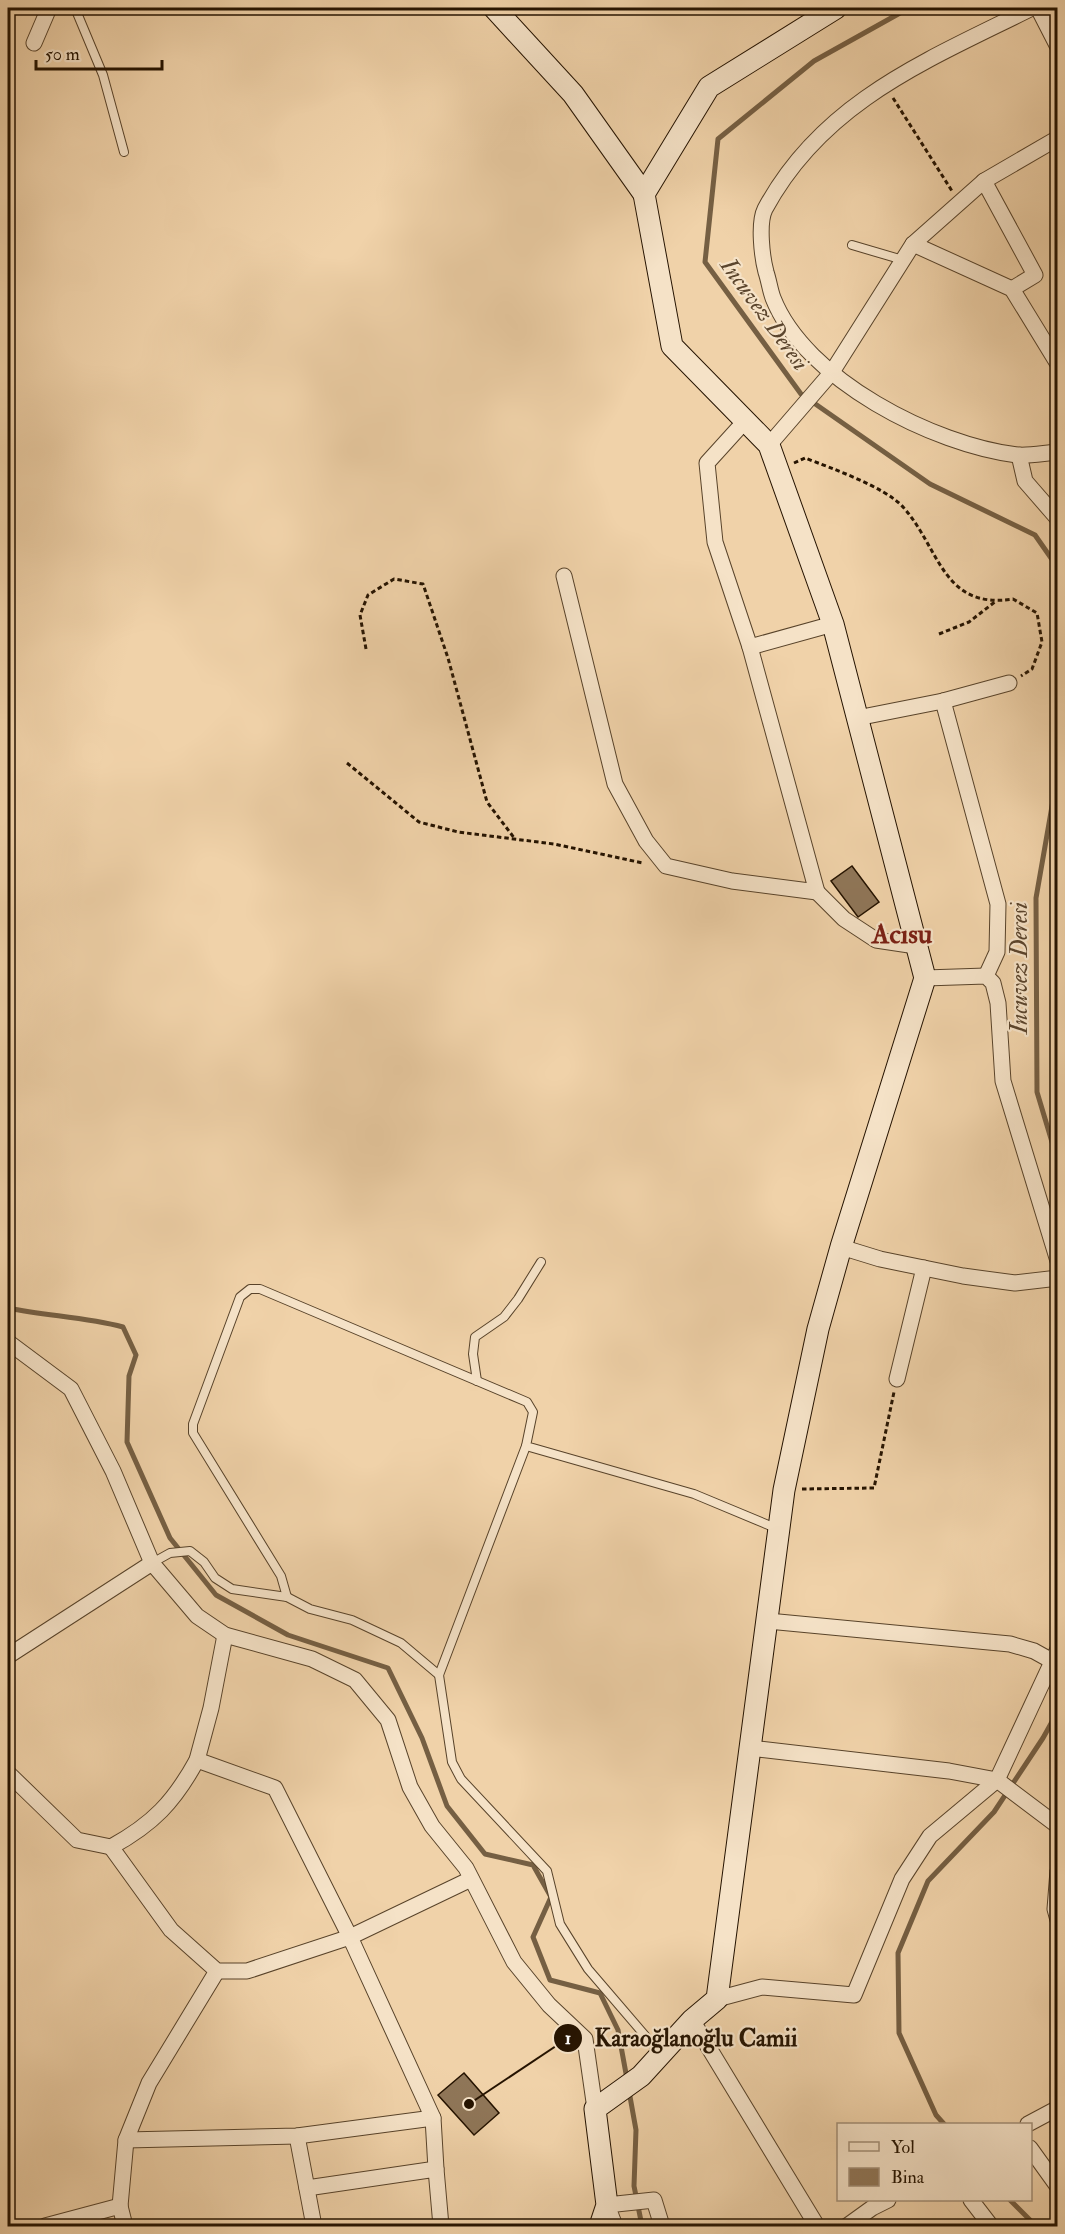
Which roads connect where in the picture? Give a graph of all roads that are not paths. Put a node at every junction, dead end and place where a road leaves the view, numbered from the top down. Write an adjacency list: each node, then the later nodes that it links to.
1 (49, 8): 7 (street)
2 (75, 8): 10 (lane)
3 (494, 8): 12 (street)
4 (836, 8): 12 (street)
5 (1032, 8): 18 (street)
6 (1038, 8): 8 (street)
7 (34, 43)
8 (1058, 47)
9 (1058, 138): 11 (street)
10 (124, 152)
11 (984, 181): 13 (street); 16 (street)
12 (644, 194): 19 (street)
13 (913, 244): 15 (street); 16 (street)
14 (852, 245): 15 (lane)
15 (903, 260): 18 (street)
16 (1012, 289): 17 (street)
17 (1058, 364)
18 (832, 372): 20 (street); 22 (street)
19 (746, 420): 20 (street); 26 (street)
20 (769, 445): 25 (street)
21 (1058, 452): 22 (street)
22 (1019, 455): 23 (street)
23 (1058, 519)
24 (564, 576): 30 (street)
25 (833, 624): 26 (street); 29 (street)
26 (750, 647): 30 (street)
27 (1009, 683): 28 (street)
28 (944, 701): 29 (street); 32 (street)
29 (857, 718): 31 (street)
30 (817, 892): 31 (street)
31 (916, 946): 33 (street)
32 (986, 976): 33 (street); 35 (street)
33 (925, 978): 34 (street)
34 (841, 1246): 37 (street); 43 (street)
35 (1058, 1261)
36 (541, 1262): 41 (lane)
37 (924, 1268): 38 (street); 40 (street)
38 (1058, 1278)
39 (8, 1342): 44 (street)
40 (897, 1379)
41 (477, 1381): 42 (lane); 45 (lane)
42 (526, 1446): 43 (lane); 50 (lane)
43 (779, 1530): 46 (street)
44 (152, 1563): 45 (lane); 47 (street); 49 (street)
45 (287, 1597): 50 (lane)
46 (768, 1621): 48 (street); 51 (street)
47 (225, 1635): 52 (street); 58 (street)
48 (1055, 1655): 54 (street)
49 (8, 1656)
50 (439, 1675): 64 (lane)
51 (750, 1748): 54 (street); 62 (street)
52 (197, 1760): 56 (street); 60 (street)
53 (8, 1773): 56 (street)
54 (997, 1780): 55 (street); 62 (street)
55 (1058, 1826)
56 (111, 1847): 61 (street)
57 (1058, 1871): 59 (street)
58 (471, 1880): 60 (street); 66 (street)
59 (1058, 1920)
60 (350, 1937): 61 (street); 67 (street)
61 (217, 1971): 70 (street)
62 (717, 1999): 63 (street)
63 (692, 2020): 64 (street); 86 (street)
64 (660, 2054): 66 (street)
65 (1058, 2108): 68 (street)
66 (595, 2109): 77 (street)
67 (433, 2118): 69 (street); 72 (street)
68 (1030, 2123)
69 (297, 2136): 70 (street); 74 (street)
70 (126, 2140): 78 (street)
71 (1032, 2151): 73 (street)
72 (436, 2169): 74 (street); 82 (street)
73 (1058, 2187)
74 (307, 2188): 81 (street)
75 (885, 2201): 87 (street)
76 (973, 2201): 88 (street)
77 (607, 2205): 83 (street); 84 (street); 85 (street)
78 (120, 2206): 79 (street); 80 (street)
79 (45, 2226)
80 (125, 2226)
81 (314, 2226)
82 (441, 2226)
83 (600, 2226)
84 (615, 2226)
85 (662, 2226)
86 (817, 2226)
87 (847, 2226)
88 (991, 2226)

